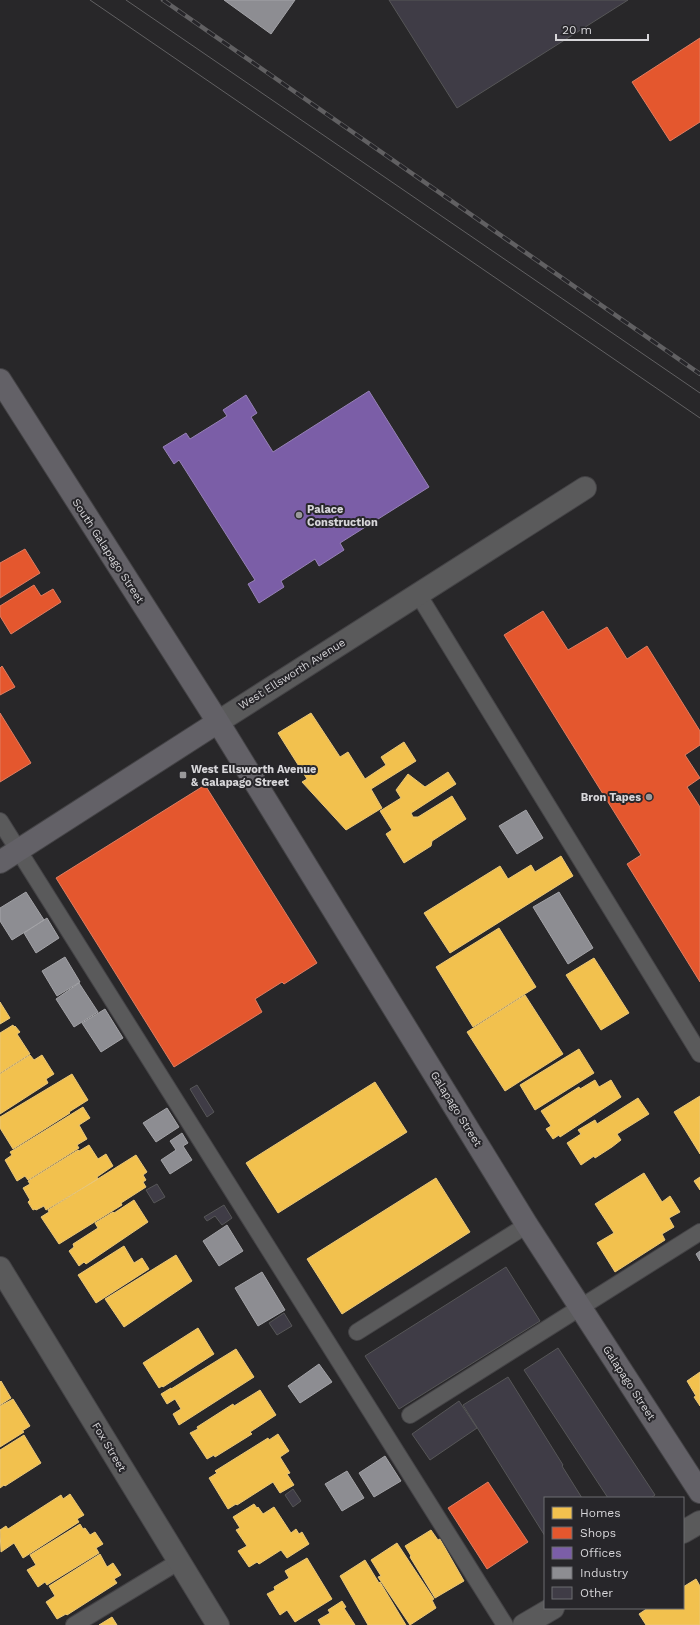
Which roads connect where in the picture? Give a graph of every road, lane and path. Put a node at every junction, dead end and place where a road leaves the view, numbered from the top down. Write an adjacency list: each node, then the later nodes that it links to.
1 (0, 380): 4 (street, South Galapago Street)
2 (585, 488): 3 (street, West Ellsworth Avenue)
3 (418, 594): 4 (street, West Ellsworth Avenue); 8 (lane)
4 (218, 722): 6 (street, West Ellsworth Avenue); 9 (street, Galapago Street)
5 (0, 821): 6 (lane)
6 (18, 850): 7 (street, West Ellsworth Avenue); 22 (lane)
7 (0, 862)
8 (700, 1054)
9 (527, 1225): 12 (street, Galapago Street); 13 (lane)
10 (700, 1232): 12 (lane)
11 (0, 1268): 18 (street, Fox Street)
12 (580, 1308): 14 (lane); 15 (street, Galapago Street)
13 (357, 1332)
14 (410, 1416)
15 (700, 1492)
16 (700, 1522): 17 (street)
17 (684, 1531)
18 (178, 1562): 20 (lane); 21 (street, Fox Street)
19 (551, 1609): 23 (street)
20 (74, 1625)
21 (218, 1625)
22 (505, 1625)
23 (524, 1625)

